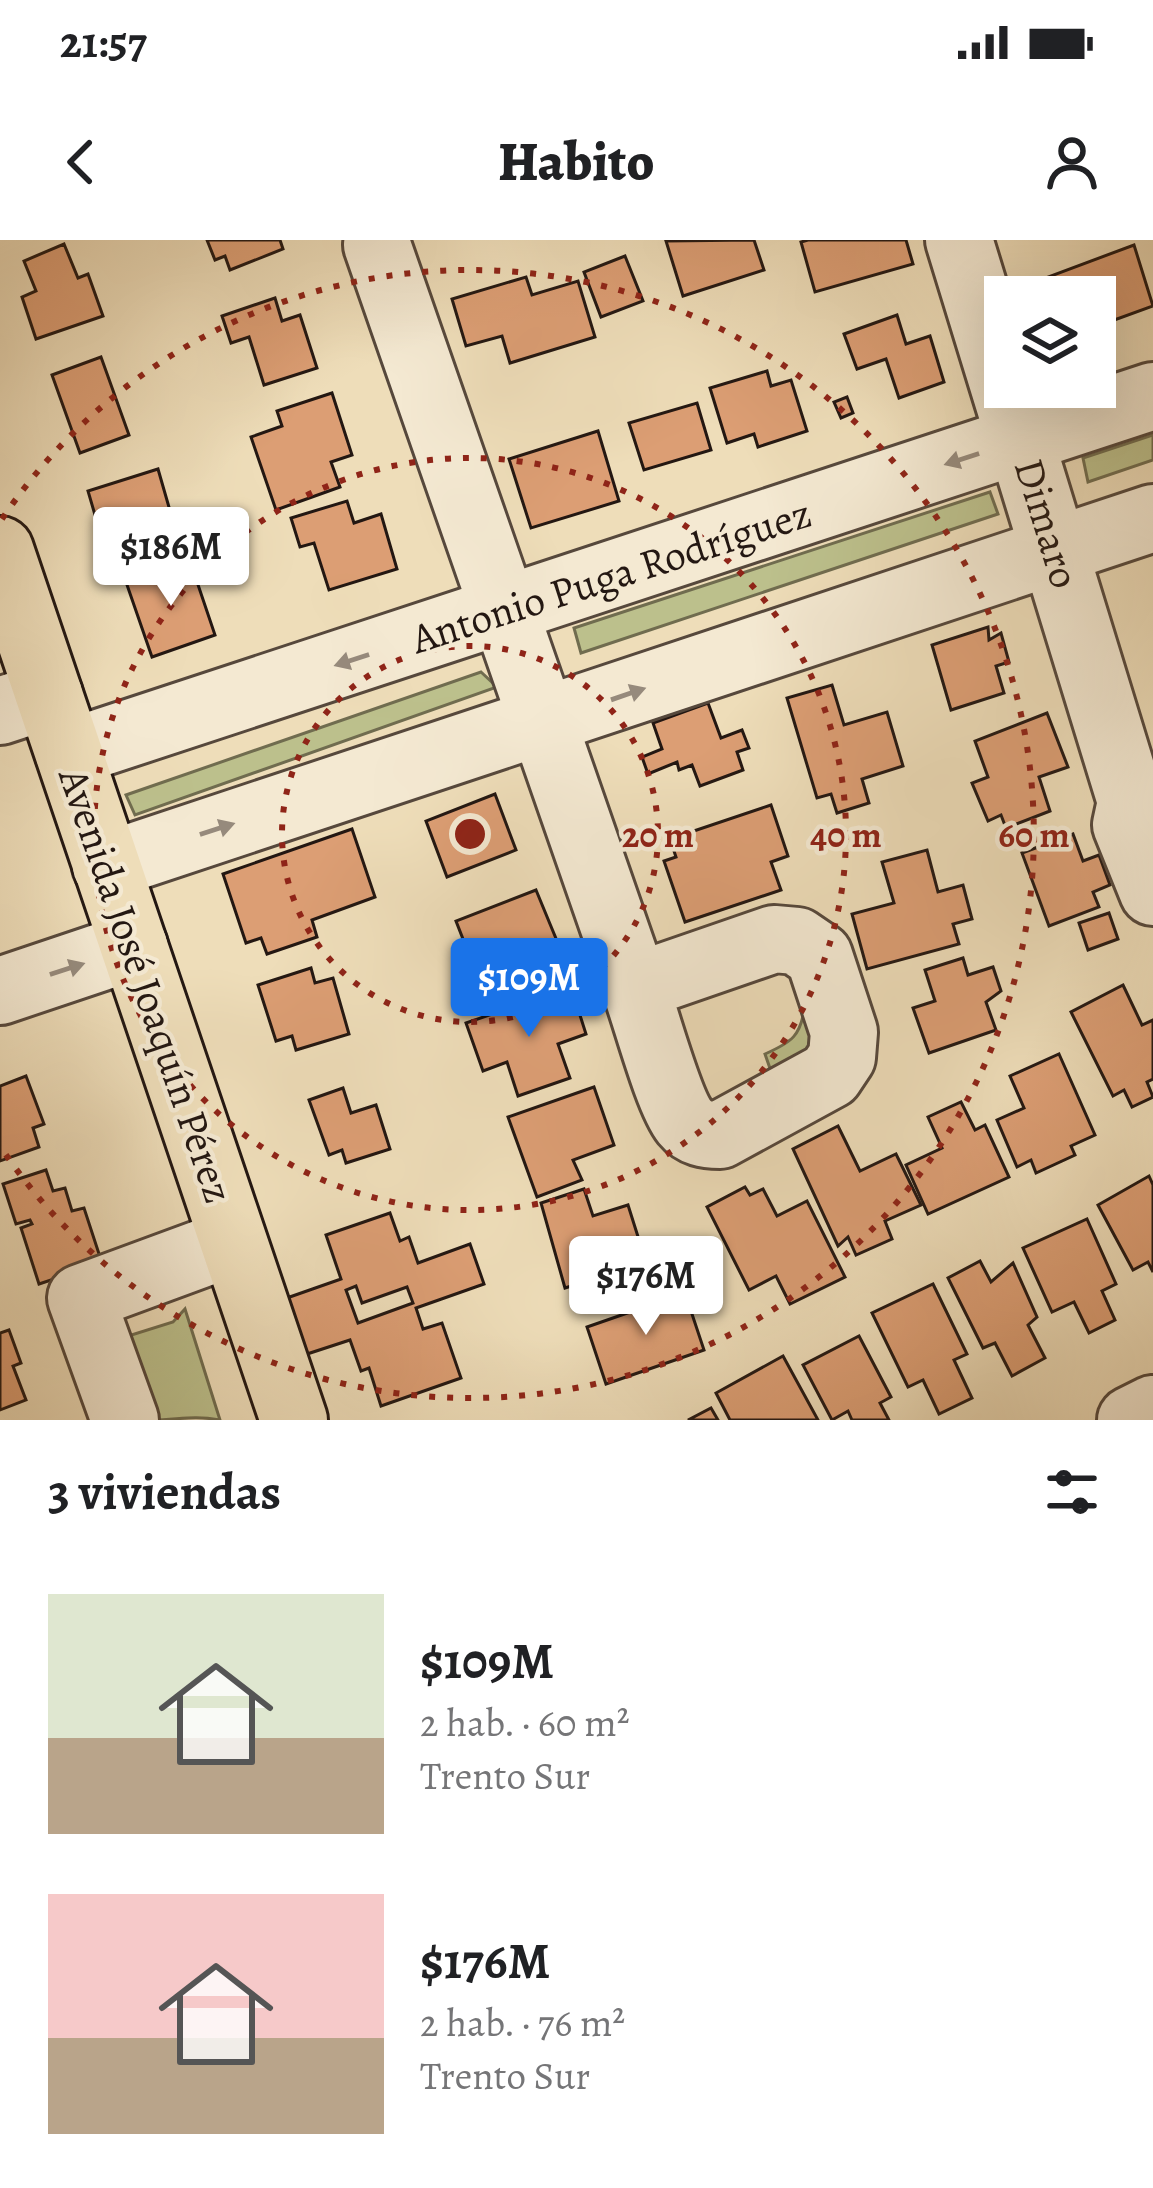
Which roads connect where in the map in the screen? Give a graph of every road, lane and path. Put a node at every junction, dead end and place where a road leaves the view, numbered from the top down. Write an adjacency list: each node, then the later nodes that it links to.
1 (959, 240): 4 (street, Dimaro)
2 (381, 242): 8 (street)
3 (1153, 396): 4 (street, Antonio Puga Rodríguez)
4 (1022, 440): 7 (street, Dimaro); 8 (street, Antonio Puga Rodríguez, one-way to 8)
5 (1153, 518): 7 (street)
6 (0, 550): 9 (main road, Avenida José Joaquín Pérez)
7 (1055, 550): 10 (street, one-way to 7); 11 (street, Dimaro)
8 (504, 610): 9 (street, Antonio Puga Rodríguez, one-way to 9); 10 (street)
9 (39, 720): 12 (main road, Avenida José Joaquín Pérez)
10 (543, 723): 12 (street, one-way to 10); 15 (street)
11 (1143, 804): 13 (street, Dimaro)
12 (106, 866): 14 (main road, Avenida José Joaquín Pérez)
13 (1153, 892)
14 (134, 946): 16 (street, one-way to 14); 17 (main road, Avenida José Joaquín Pérez)
15 (635, 986)
16 (0, 991)
17 (233, 1242): 19 (street); 20 (main road, Avenida José Joaquín Pérez)
18 (1153, 1409): 21 (street)
19 (125, 1420)
20 (294, 1420)
21 (1131, 1420)

